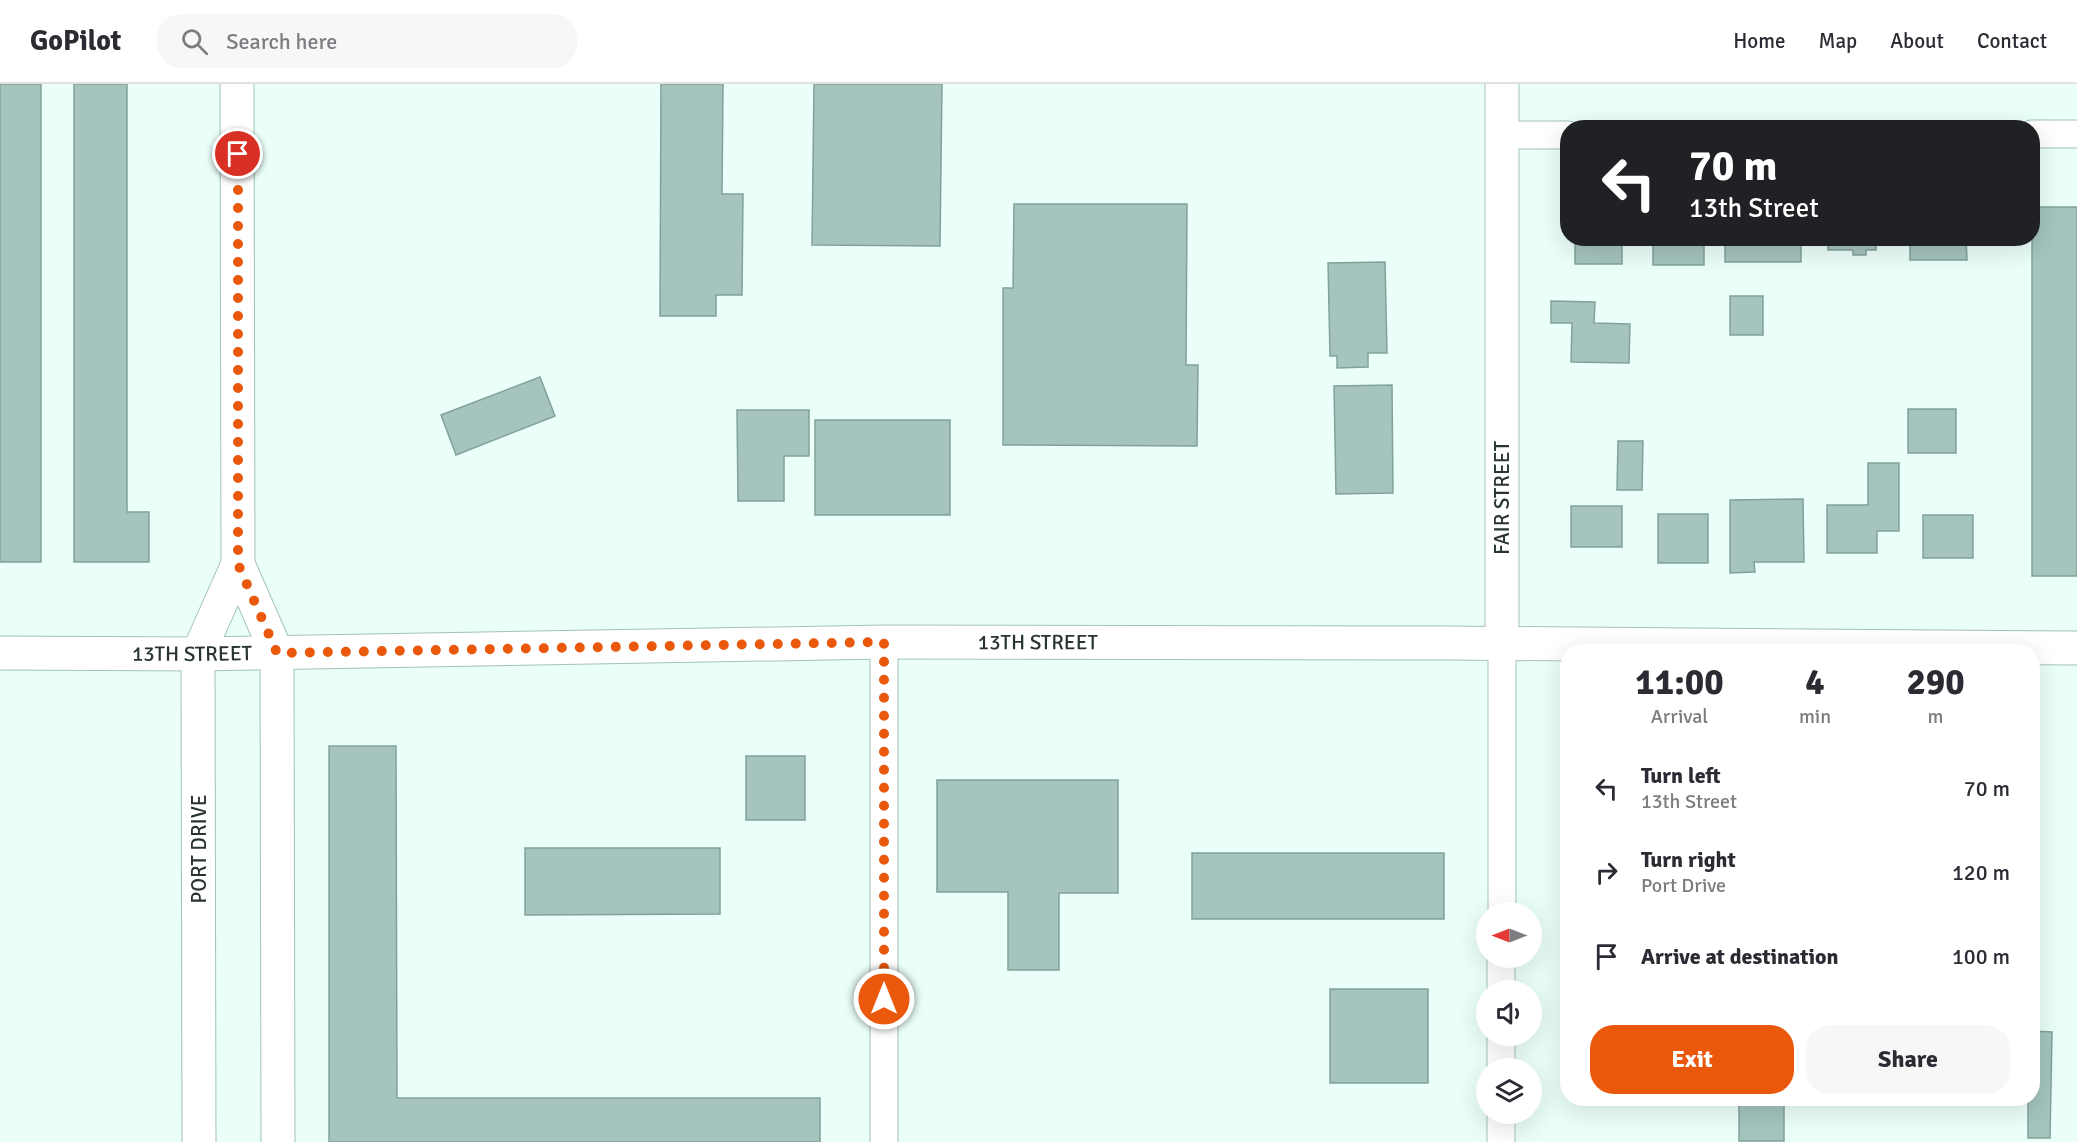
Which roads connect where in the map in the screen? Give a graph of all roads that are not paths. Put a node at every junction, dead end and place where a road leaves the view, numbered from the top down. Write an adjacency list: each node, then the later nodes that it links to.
1 (237, 84): 7 (street, PORT DRIVE)
2 (1502, 84): 5 (street, FAIR STREET)
3 (2040, 134): 4 (street)
4 (2077, 134)
5 (1502, 135): 6 (street); 9 (street, FAIR STREET)
6 (1560, 135)
7 (238, 564): 14 (street, PORT DRIVE); 15 (street, PORT DRIVE)
8 (884, 642): 9 (street, 13TH STREET); 14 (street, 13TH STREET); 20 (street)
9 (1502, 644): 10 (street, 13TH STREET); 16 (street, FAIR STREET)
10 (1560, 644)
11 (2040, 648): 12 (street, 13TH STREET)
12 (2077, 648)
13 (0, 652): 15 (street, 13TH STREET)
14 (277, 653): 15 (street, 13TH STREET); 19 (street, PORT DRIVE)
15 (198, 654): 18 (street, PORT DRIVE)
16 (1502, 902)
17 (1501, 1124): 21 (street)
18 (199, 1142)
19 (278, 1142)
20 (884, 1142)
21 (1501, 1142)

